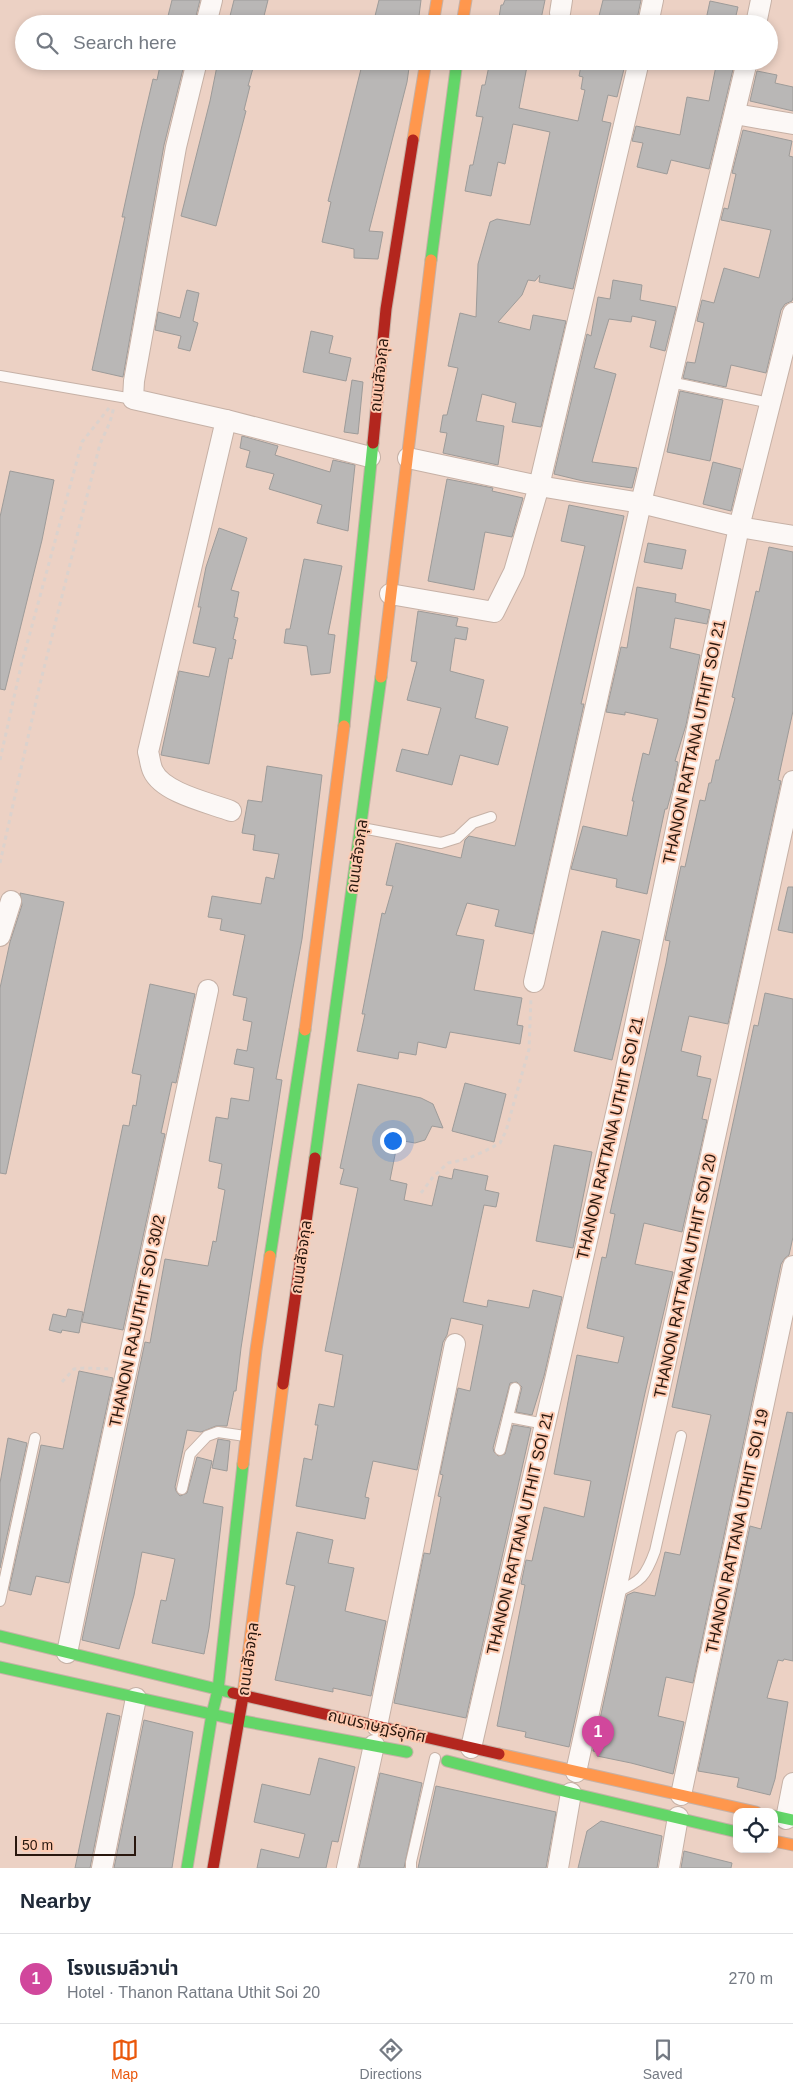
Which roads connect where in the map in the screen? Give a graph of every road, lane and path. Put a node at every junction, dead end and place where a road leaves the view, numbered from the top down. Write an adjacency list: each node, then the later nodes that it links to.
1 (212, 0): 6 (street)
2 (437, 0): 7 (street)
3 (466, 0): 8 (street)
4 (653, 0): 9 (street)
5 (761, 0): 10 (street)
6 (208, 15)
7 (434, 15)
8 (464, 15)
9 (650, 15)
10 (758, 15)
11 (195, 70): 21 (street)
12 (425, 70): 24 (street, ถนนสัจจกุล)
13 (456, 70): 25 (street, ถนนสัจจกุล)
14 (637, 70): 26 (street)
15 (745, 70): 16 (street)
16 (735, 114): 17 (street); 20 (street)
17 (793, 124)
18 (793, 313): 22 (street, THANON RATTANA UTHIT SOI 21)
19 (0, 376): 21 (lane)
20 (670, 382): 22 (lane); 27 (street)
21 (125, 398): 23 (street); 35 (path); 40 (path)
22 (770, 402): 28 (street, THANON RATTANA UTHIT SOI 21)
23 (226, 420): 24 (street); 37 (street)
24 (370, 457): 34 (street, ถนนสัจจกุล)
25 (408, 458): 26 (street); 30 (street, ถนนสัจจกุล)
26 (539, 486): 27 (street); 30 (street)
27 (641, 503): 28 (street); 43 (street)
28 (739, 527): 29 (street); 52 (street, THANON RATTANA UTHIT SOI 21)
29 (793, 536)
30 (390, 594): 31 (street, ถนนสัจจกุล)
31 (384, 646): 32 (street); 39 (street, ถนนสัจจกุล)
32 (372, 661)
33 (360, 676): 34 (street, ถนนสัจจกุล)
34 (348, 692): 53 (street, ถนนสัจจกุล)
35 (0, 760)
36 (793, 781): 58 (street, THANON RATTANA UTHIT SOI 20)
37 (231, 811)
38 (491, 817): 39 (lane)
39 (361, 828): 64 (street, ถนนสัจจกุล)
40 (0, 863)
41 (11, 901): 42 (street)
42 (0, 936)
43 (534, 982): 45 (path)
44 (208, 990): 48 (street, THANON RAJUTHIT SOI 30/2)
45 (421, 1193)
46 (793, 1266): 74 (street, THANON RATTANA UTHIT SOI 19)
47 (455, 1344): 68 (street)
48 (127, 1370): 49 (path); 61 (street, THANON RAJUTHIT SOI 30/2)
49 (62, 1382)
50 (515, 1388): 51 (lane)
51 (508, 1417): 52 (lane); 56 (lane)
52 (545, 1424): 69 (street, THANON RATTANA UTHIT SOI 21)
53 (246, 1436): 57 (lane); 63 (street, ถนนสัจจกุล)
54 (681, 1436): 58 (lane)
55 (35, 1438): 59 (lane)
56 (500, 1450)
57 (182, 1489)
58 (616, 1592): 71 (street, THANON RATTANA UTHIT SOI 20)
59 (0, 1601)
60 (0, 1636): 61 (street, ถนนราษฏร์อุทิศ)
61 (67, 1653): 63 (street, ถนนราษฏร์อุทิศ)
62 (0, 1667): 65 (street, ถนนราษฏร์อุทิศ)
63 (218, 1690): 64 (street, ถนนราษฏร์อุทิศ); 66 (street, ถนนสัจจกุล)
64 (244, 1694): 67 (street, ถนนสัจจกุล); 68 (street, ถนนราษฏร์อุทิศ)
65 (136, 1698): 66 (street, ถนนราษฏร์อุทิศ); 81 (street)
66 (212, 1714): 67 (street, ถนนราษฏร์อุทิศ); 82 (street, ถนนสัจจกุล)
67 (238, 1720): 68 (street, ถนนราษฏร์อุทิศ); 83 (street, ถนนสัจจกุล)
68 (376, 1735): 69 (street, ถนนราษฏร์อุทิศ); 70 (street, ถนนราษฏร์อุทิศ); 84 (street)
69 (471, 1748): 71 (street, ถนนราษฏร์อุทิศ)
70 (426, 1756): 73 (street, ถนนราษฏร์อุทิศ); 85 (lane)
71 (576, 1772): 74 (street, ถนนราษฏร์อุทิศ)
72 (793, 1783): 77 (street)
73 (571, 1793): 76 (street, ถนนราษฏร์อุทิศ); 86 (street)
74 (681, 1795): 75 (street, ถนนราษฏร์อุทิศ)
75 (738, 1808)
76 (678, 1817): 78 (street, ถนนราษฏร์อุทิศ); 87 (street)
77 (785, 1818)
78 (733, 1831)
79 (778, 1842): 80 (street)
80 (793, 1845)
81 (102, 1868)
82 (187, 1868)
83 (213, 1868)
84 (347, 1868)
85 (411, 1868)
86 (558, 1868)
87 (669, 1868)

